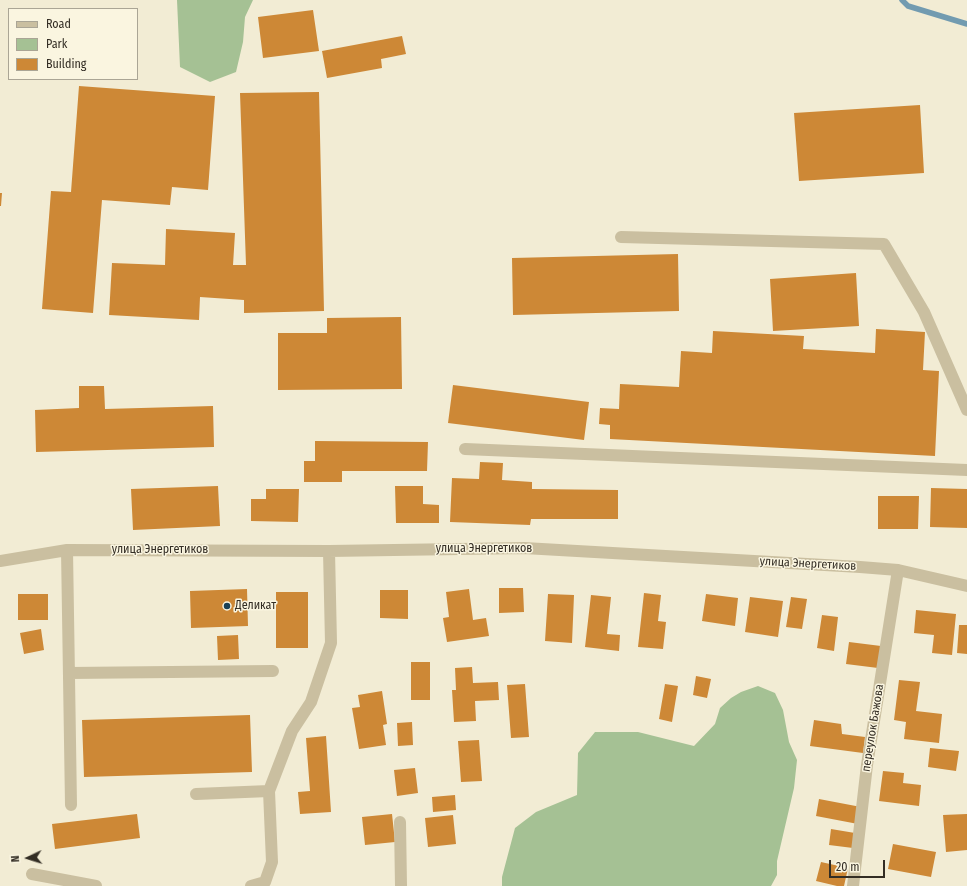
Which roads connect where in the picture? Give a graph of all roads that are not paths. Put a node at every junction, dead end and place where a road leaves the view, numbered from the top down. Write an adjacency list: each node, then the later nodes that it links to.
1 (621, 237): 2 (street)
2 (967, 410)
3 (465, 448): 4 (street)
4 (967, 470)
5 (67, 550): 6 (street, улица Энергетиков); 7 (street, улица Энергетиков); 11 (street)
6 (329, 551): 8 (street, улица Энергетиков); 12 (street)
7 (0, 561)
8 (898, 570): 9 (street, улица Энергетиков); 20 (street, переулок Бажова)
9 (967, 586)
10 (273, 671): 11 (street)
11 (69, 673): 14 (street)
12 (270, 791): 13 (street); 18 (street)
13 (196, 794)
14 (71, 805)
15 (400, 822): 19 (street)
16 (32, 874): 17 (street)
17 (96, 886)
18 (252, 886)
19 (401, 886)
20 (853, 886)

